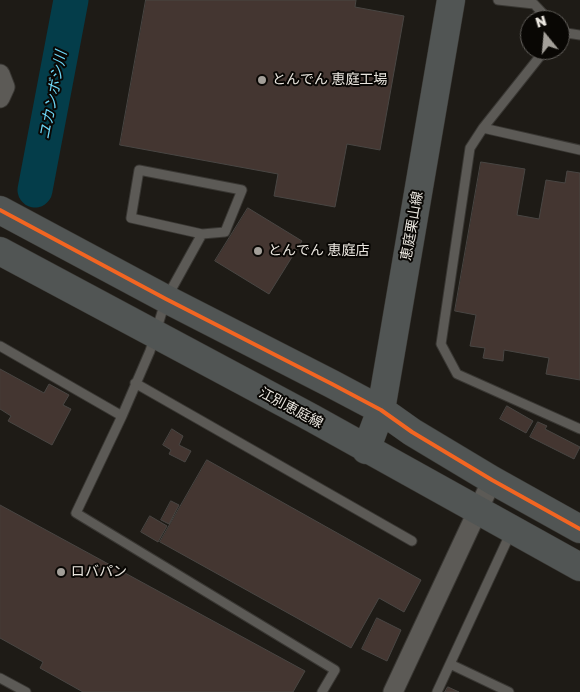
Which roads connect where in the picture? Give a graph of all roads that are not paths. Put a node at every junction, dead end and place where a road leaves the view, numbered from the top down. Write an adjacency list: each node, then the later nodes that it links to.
1 (450, 0): 16 (main road, 恵庭栗山線)
2 (498, 0): 3 (lane)
3 (540, 10)
4 (537, 60): 7 (lane)
5 (0, 74): 6 (street)
6 (0, 98)
7 (483, 128): 8 (lane); 18 (lane)
8 (580, 150)
9 (0, 210): 12 (main road)
10 (202, 234): 10 (lane); 12 (lane)
11 (0, 251): 13 (main road, 江別恵庭線)
12 (166, 300): 13 (lane); 16 (main road)
13 (154, 335): 15 (lane); 19 (main road, 江別恵庭線)
14 (0, 346): 17 (lane)
15 (135, 383): 17 (lane); 24 (lane)
16 (381, 410): 19 (main road, 恵庭栗山線); 20 (main road)
17 (122, 416): 29 (lane)
18 (580, 429)
19 (366, 450): 21 (main road, 江別恵庭線)
20 (492, 480): 21 (street); 23 (main road)
21 (479, 511): 22 (main road, 江別恵庭線); 30 (street)
22 (512, 529): 25 (main road, 江別恵庭線); 26 (lane)
23 (580, 529)
24 (412, 541)
25 (580, 567)
26 (450, 664): 31 (lane); 32 (lane)
27 (0, 678): 28 (lane)
28 (26, 692)
29 (322, 692)
30 (393, 692)
31 (437, 692)
32 (509, 692)

